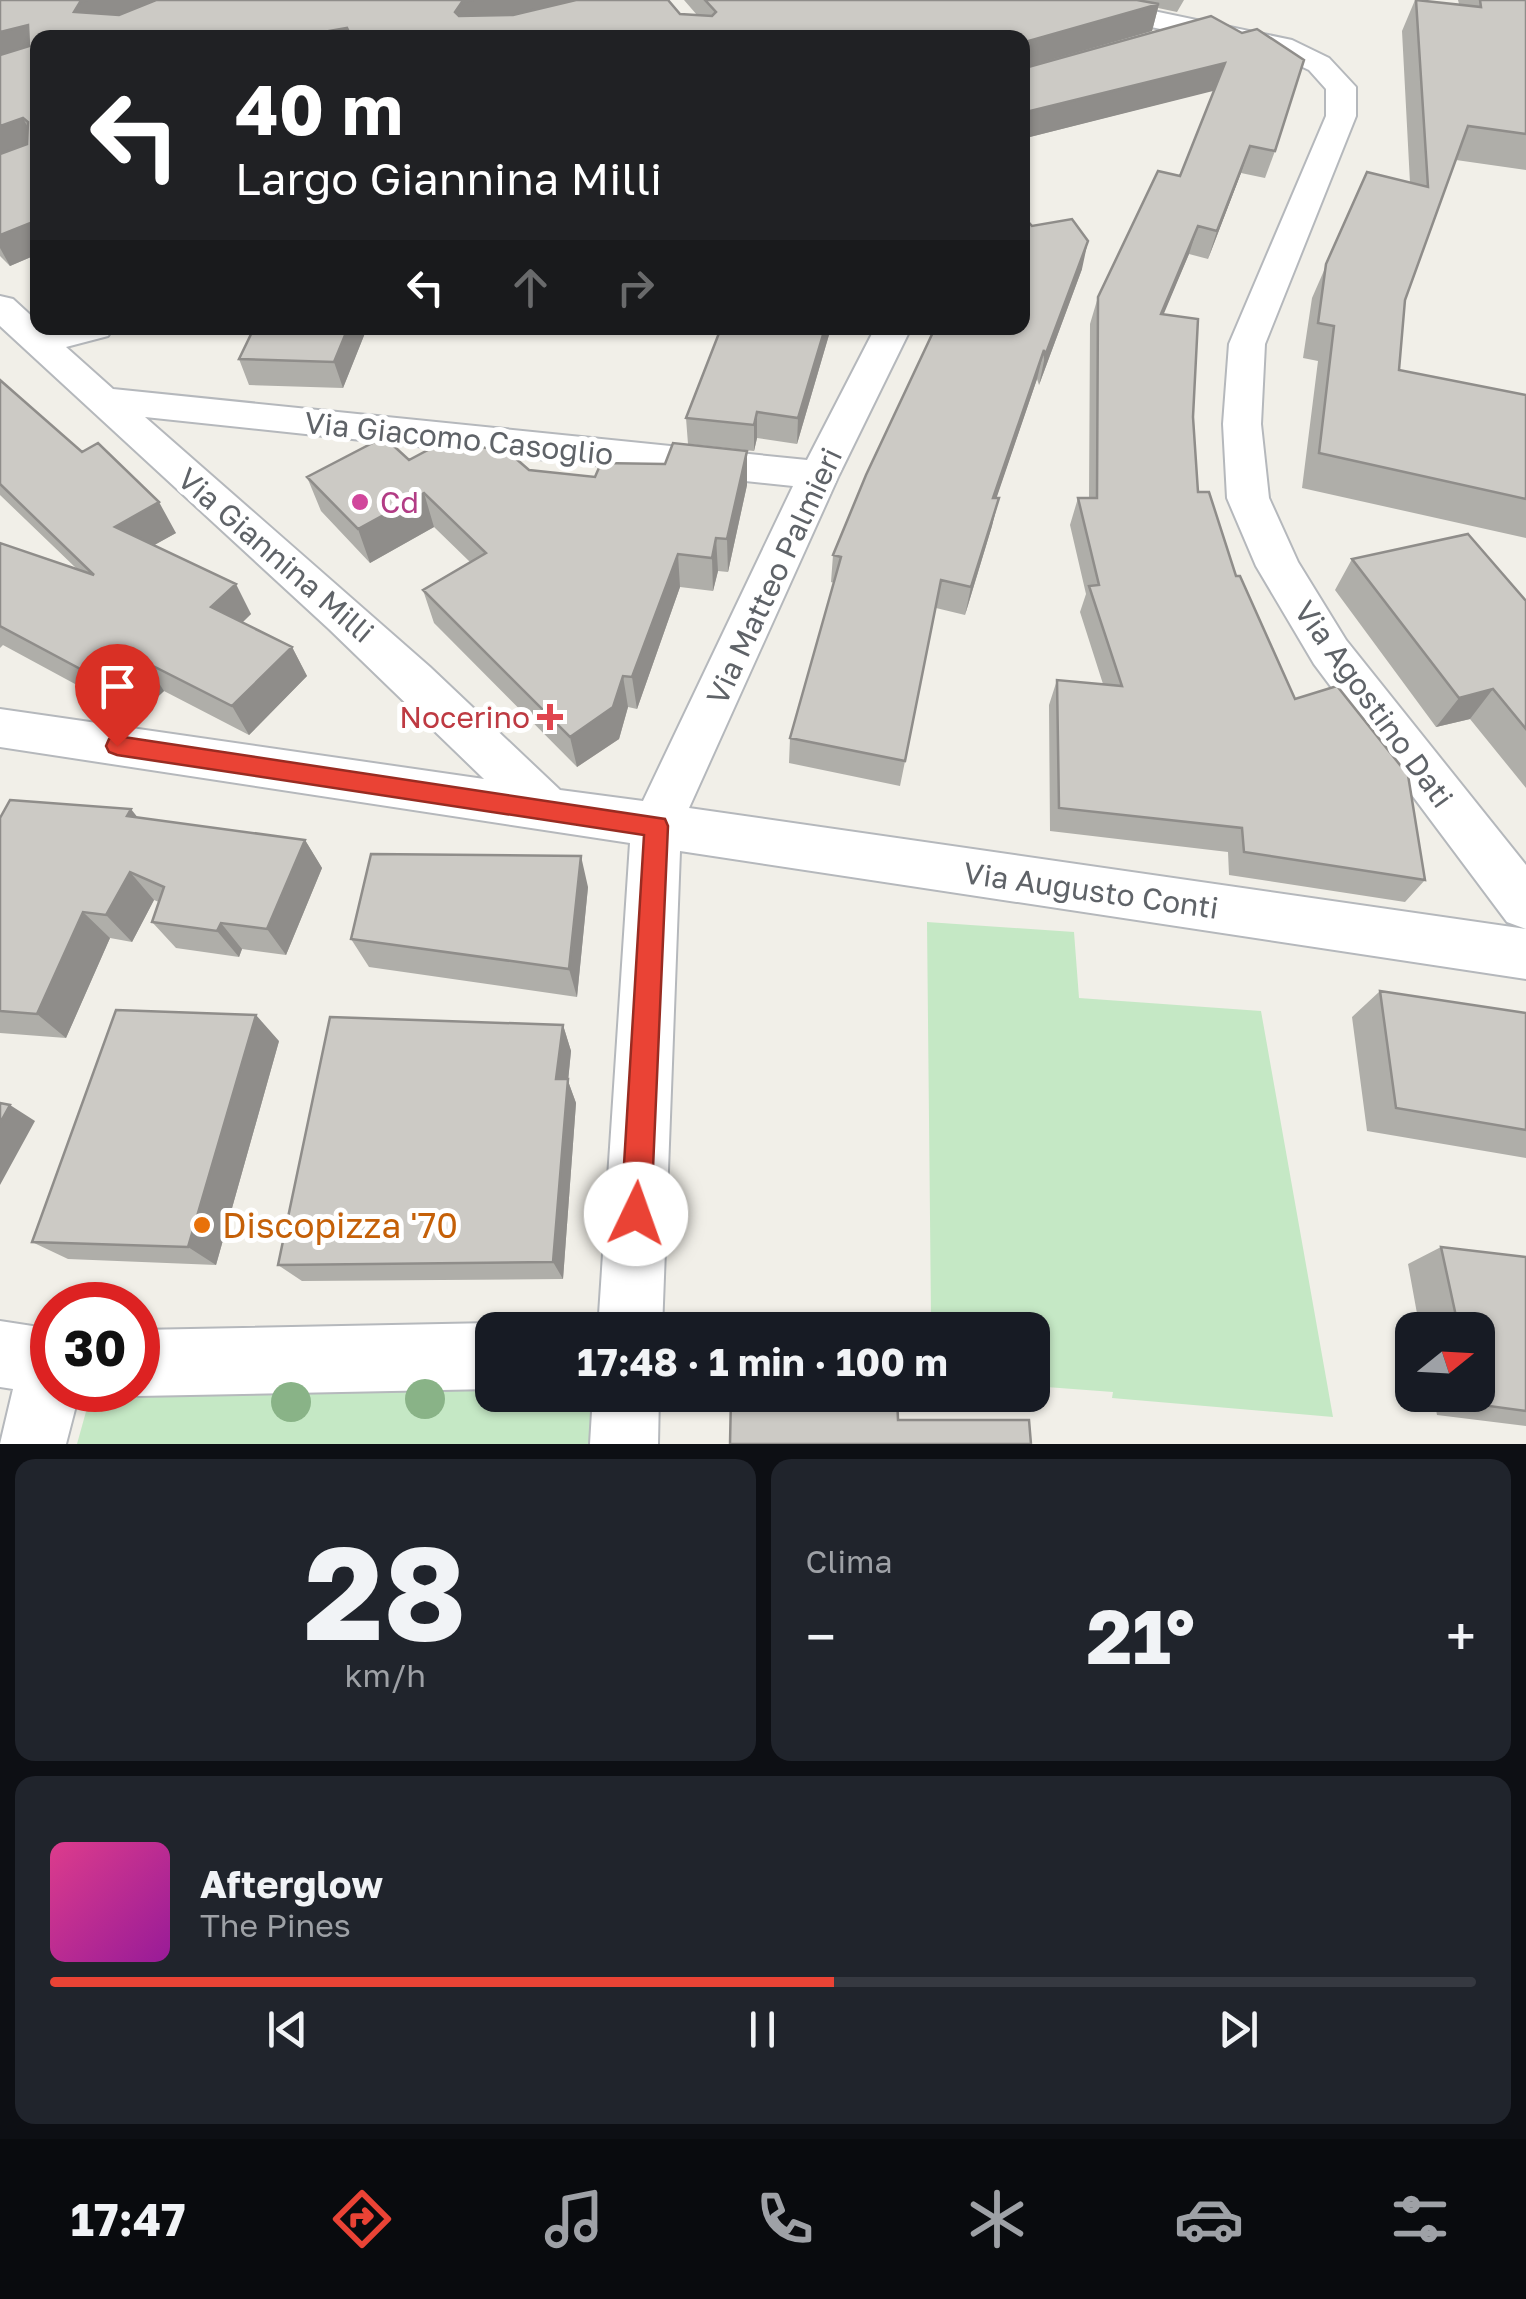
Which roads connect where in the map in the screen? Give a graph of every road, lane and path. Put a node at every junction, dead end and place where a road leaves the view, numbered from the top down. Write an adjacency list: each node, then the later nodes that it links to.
1 (1062, 0): 2 (street, Via Agostino Dati)
2 (1205, 29): 3 (street); 15 (street, Via Agostino Dati)
3 (1150, 44)
4 (0, 307): 6 (street, Via Giannina Milli)
5 (30, 335): 9 (street, Via Giannina Milli)
6 (30, 335)
7 (66, 335): 9 (street)
8 (890, 335): 11 (street, Via Matteo Palmieri)
9 (38, 342): 10 (street, Via Giannina Milli)
10 (99, 400): 11 (street, Via Giacomo Casoglio); 13 (street, Via Giannina Milli)
11 (819, 476): 14 (street, Via Matteo Palmieri)
12 (0, 728): 13 (street, Via Augusto Conti)
13 (547, 809): 14 (street, Via Augusto Conti)
14 (656, 826): 16 (street, Via Augusto Conti); 17 (street)
15 (1526, 905)
16 (1526, 954)
17 (631, 1312)
18 (0, 1354): 20 (street)
19 (475, 1356): 21 (street)
20 (30, 1361)
21 (160, 1363)
22 (40, 1412): 24 (street)
23 (625, 1412): 25 (street)
24 (32, 1444)
25 (624, 1444)

